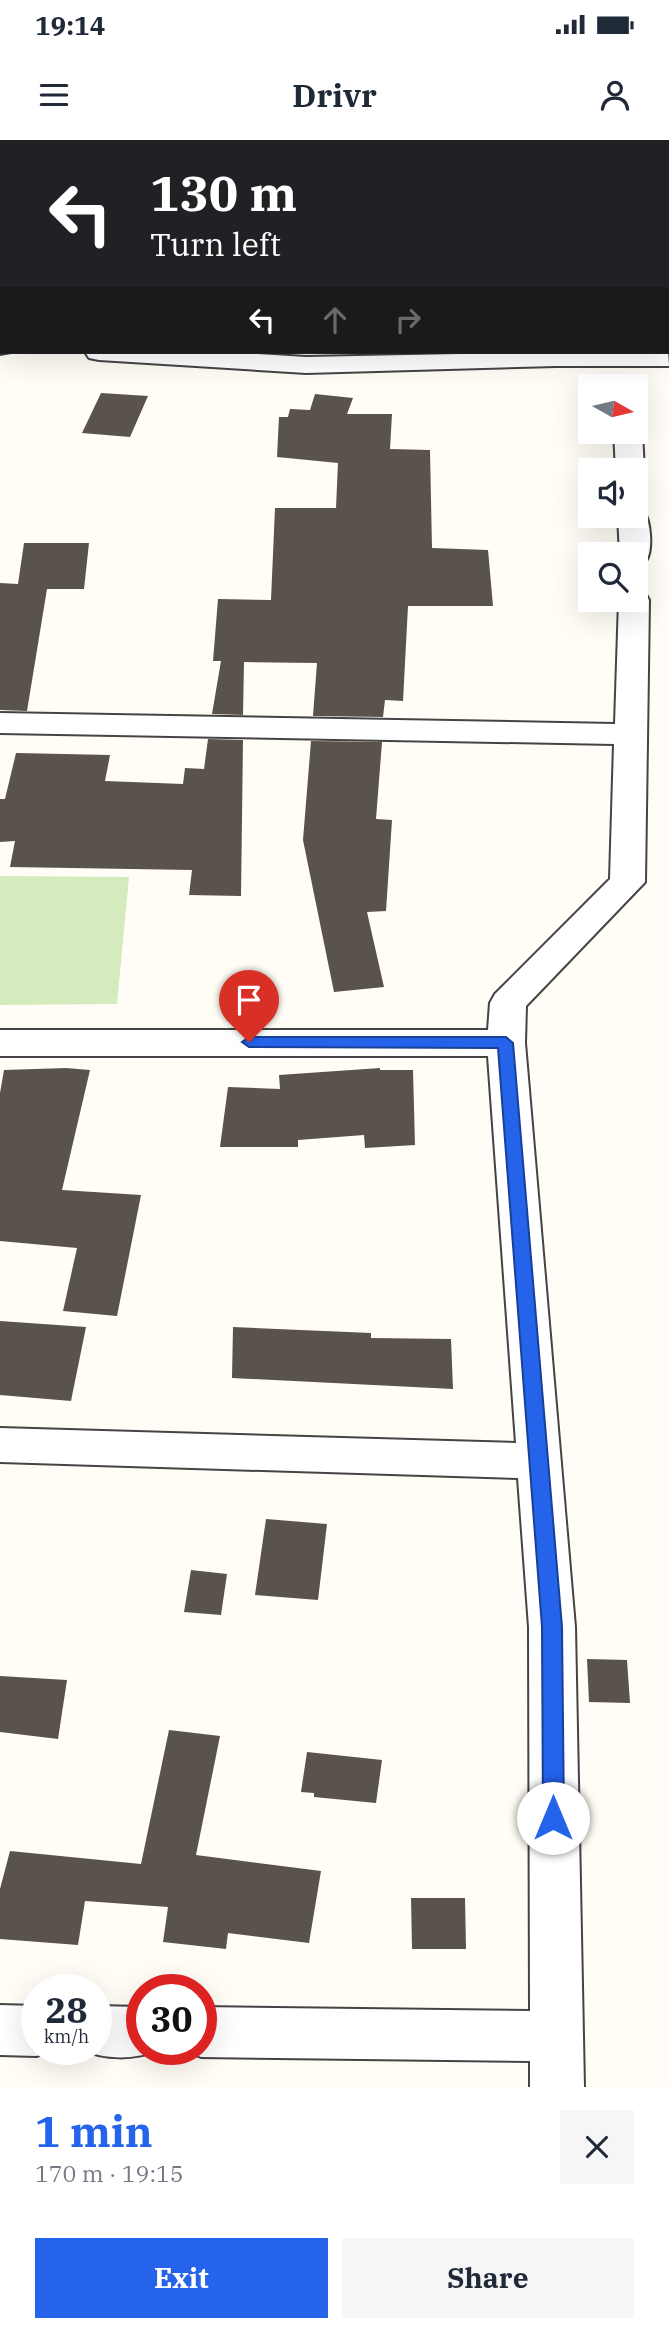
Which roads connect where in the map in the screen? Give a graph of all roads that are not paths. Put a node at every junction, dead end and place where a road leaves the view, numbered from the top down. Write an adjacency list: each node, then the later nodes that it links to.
1 (131, 354): 2 (street)
2 (625, 357): 3 (street); 4 (street)
3 (669, 358)
4 (626, 374)
5 (634, 612): 7 (street)
6 (0, 723): 7 (street)
7 (631, 734): 9 (street)
8 (0, 1043): 9 (street)
9 (506, 1043): 11 (street)
10 (0, 1445): 11 (street)
11 (539, 1461): 15 (street)
12 (0, 2030): 13 (street)
13 (21, 2031)
14 (217, 2032): 15 (street)
15 (555, 2036): 16 (street)
16 (557, 2087)

